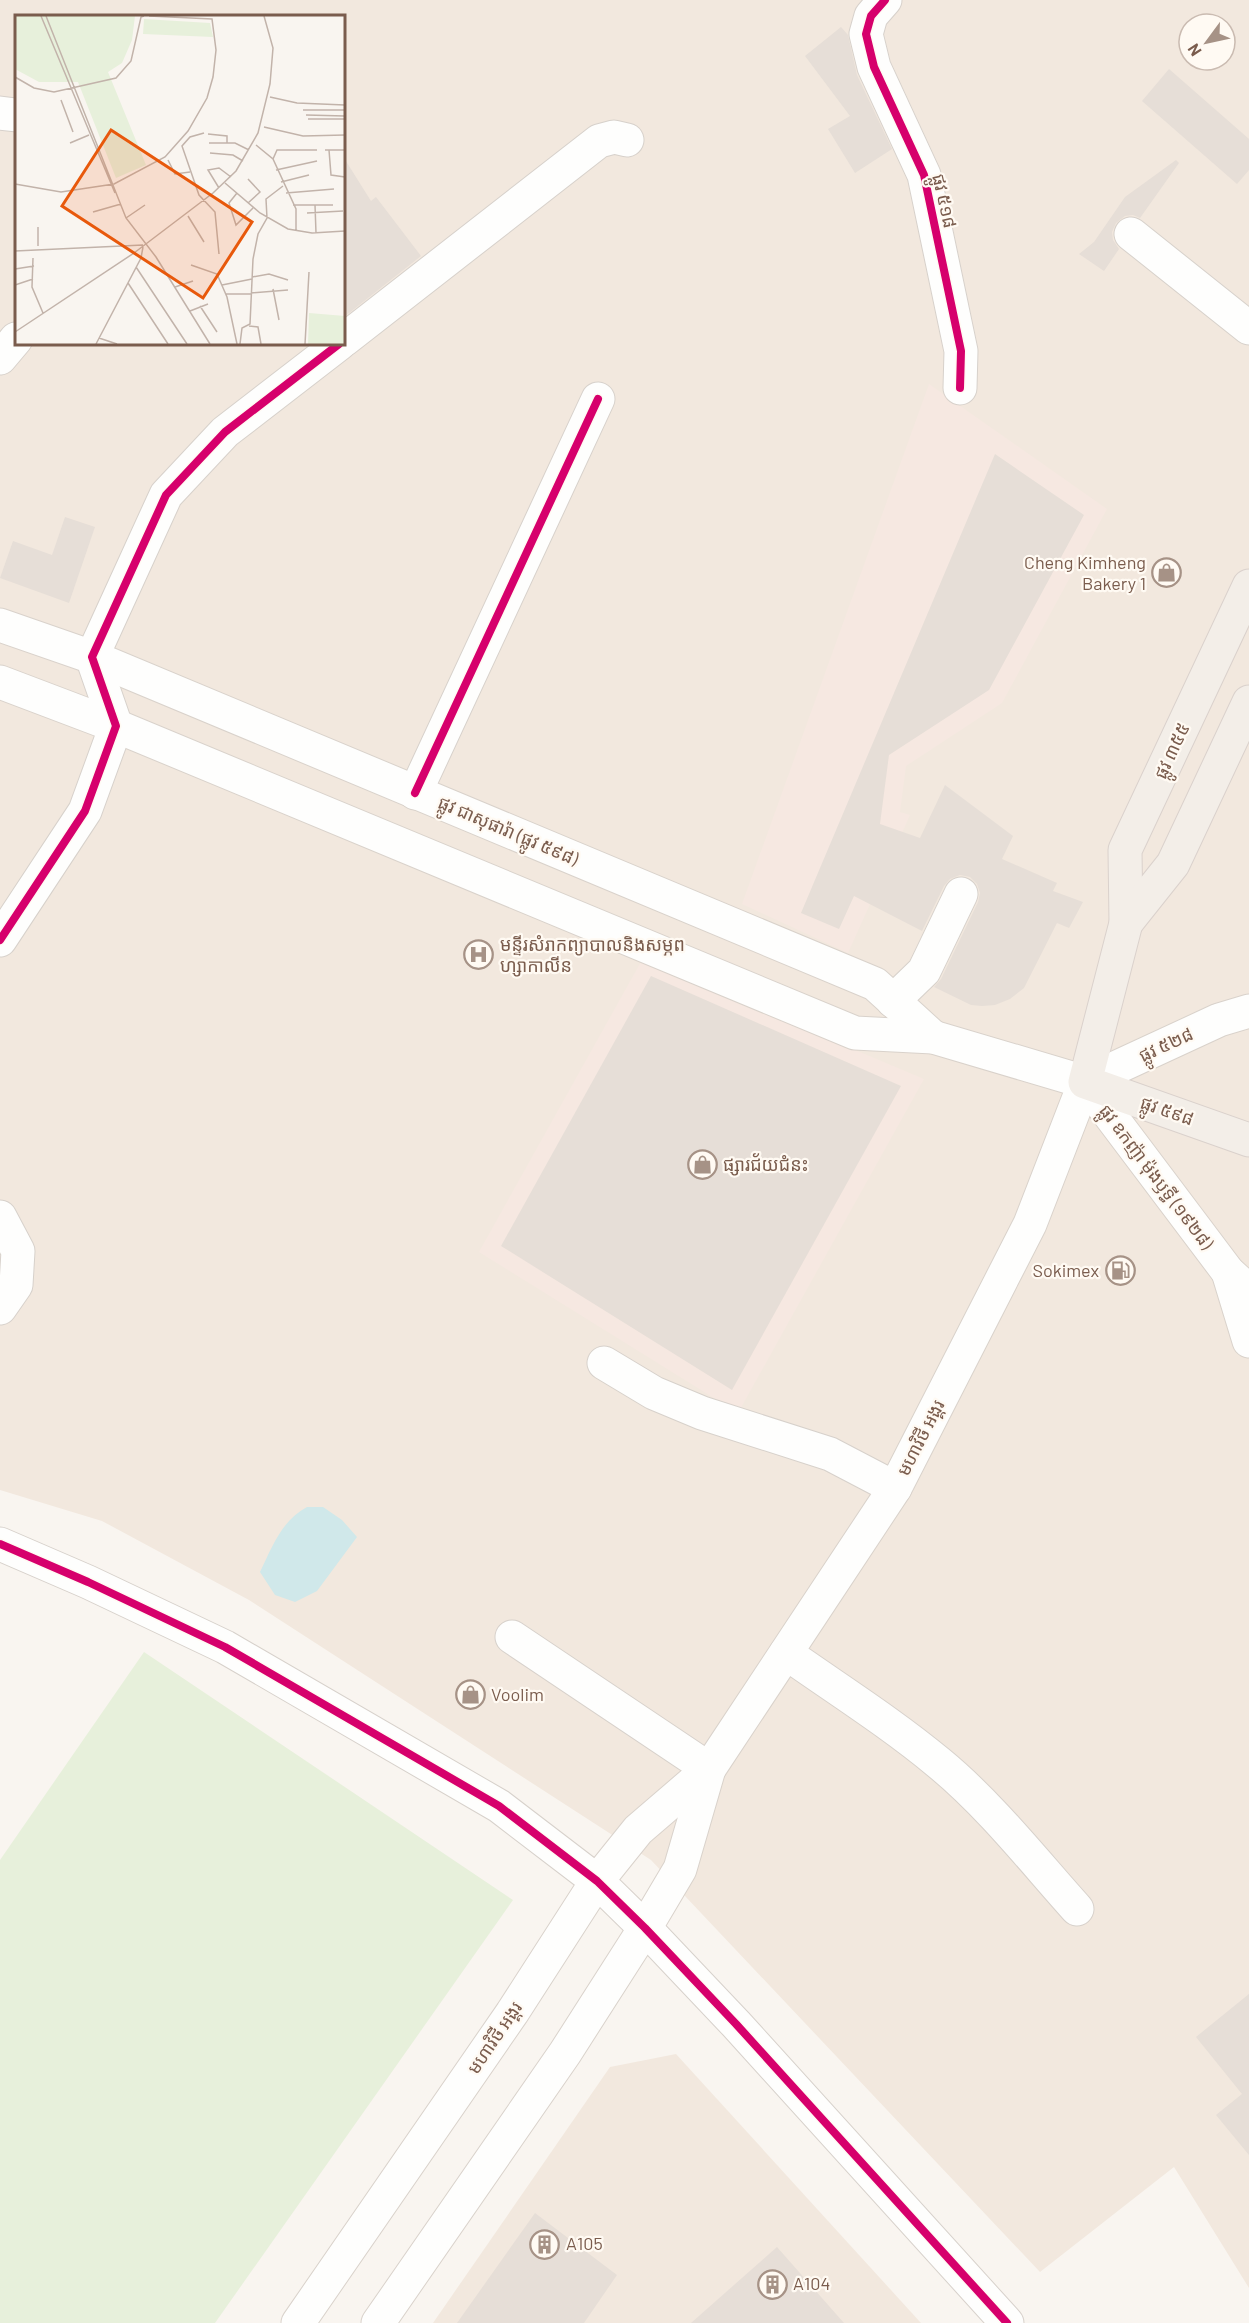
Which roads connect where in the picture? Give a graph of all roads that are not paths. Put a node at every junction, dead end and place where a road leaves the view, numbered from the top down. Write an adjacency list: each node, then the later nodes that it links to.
1 (885, 0): 11 (street, ផ្លូវ ៥១៨)
2 (0, 113): 3 (street)
3 (15, 114)
4 (627, 140): 7 (street)
5 (1131, 234): 6 (street)
6 (1249, 328)
7 (345, 339)
8 (15, 340): 10 (street)
9 (338, 345): 15 (street)
10 (0, 358)
11 (960, 388)
12 (598, 399): 19 (street)
13 (1249, 586): 21 (main road, ផ្លូវ ៣៥៥)
14 (0, 625): 15 (street, ផ្លូវ ជាសុផារ៉ា (ផ្លូវ ៥៩៨))
15 (92, 657): 18 (street); 19 (street, ផ្លូវ ជាសុផារ៉ា (ផ្លូវ ៥៩៨))
16 (0, 682): 18 (street, ផ្លូវ ជាសុផារ៉ា (ផ្លូវ ៥៩៨))
17 (1249, 702): 21 (main road, ផ្លូវ ៣៥៥)
18 (116, 726): 22 (street); 25 (street, ផ្លូវ ជាសុផារ៉ា (ផ្លូវ ៥៩៨))
19 (415, 793): 23 (street, ផ្លូវ ជាសុផារ៉ា (ផ្លូវ ៥៩៨))
20 (961, 894): 23 (street)
21 (1126, 923): 26 (main road, ផ្លូវ ៣៥៥)
22 (0, 940)
23 (893, 1001): 25 (street, ផ្លូវ ជាសុផារ៉ា (ផ្លូវ ៥៩៨))
24 (1249, 1011): 26 (street, ផ្លូវ ៥២៨)
25 (933, 1037): 26 (street, ផ្លូវ ជាសុផារ៉ា (ផ្លូវ ៥៩៨))
26 (1085, 1082): 27 (main road, ផ្លូវ ៥៩៨); 29 (street, ផ្លូវ ឧកញ៉ា ម៉ុងឫទ្ធី (១៩២៨)); 33 (street, មហាវិថី អង្គរ)
27 (1249, 1140)
28 (0, 1217): 30 (street)
29 (1238, 1282): 31 (street, ផ្លូវ ឧកញ៉ា ម៉ុងឫទ្ធី (១៩២៨))
30 (0, 1308)
31 (1249, 1341)
32 (604, 1363): 33 (street)
33 (895, 1488): 36 (street, មហាវិថី អង្គរ)
34 (0, 1544): 38 (street)
35 (512, 1637): 37 (street)
36 (786, 1653): 37 (street, មហាវិថី អង្គរ); 39 (street)
37 (709, 1769): 38 (street, មហាវិថី អង្គរ); 40 (street, មហាវិថី អង្គរ)
38 (597, 1881): 40 (street); 41 (street, មហាវិថី អង្គរ)
39 (1077, 1909)
40 (645, 1928): 42 (street, មហាវិថី អង្គរ); 43 (street)
41 (298, 2323)
42 (378, 2323)
43 (1007, 2323)

